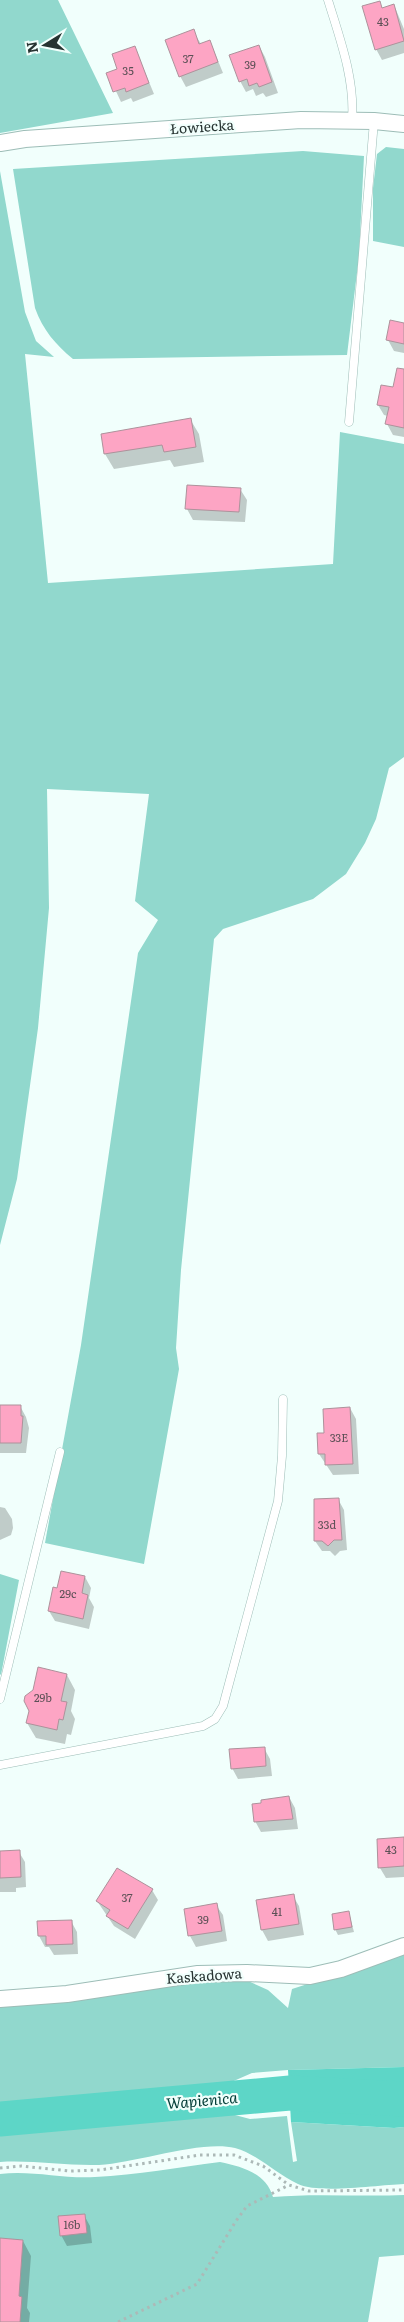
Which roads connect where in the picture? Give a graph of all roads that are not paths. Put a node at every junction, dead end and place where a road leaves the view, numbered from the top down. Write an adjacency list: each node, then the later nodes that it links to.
1 (328, 0): 2 (lane)
2 (352, 120): 3 (street, Łowiecka); 5 (street, Łowiecka)
3 (374, 121): 4 (street, Łowiecka); 6 (lane)
4 (404, 124)
5 (0, 143)
6 (349, 422)
7 (283, 1399): 10 (lane)
8 (60, 1452): 9 (lane)
9 (0, 1700)
10 (0, 1764)
11 (404, 1946): 12 (street, Kaskadowa)
12 (0, 1999)

